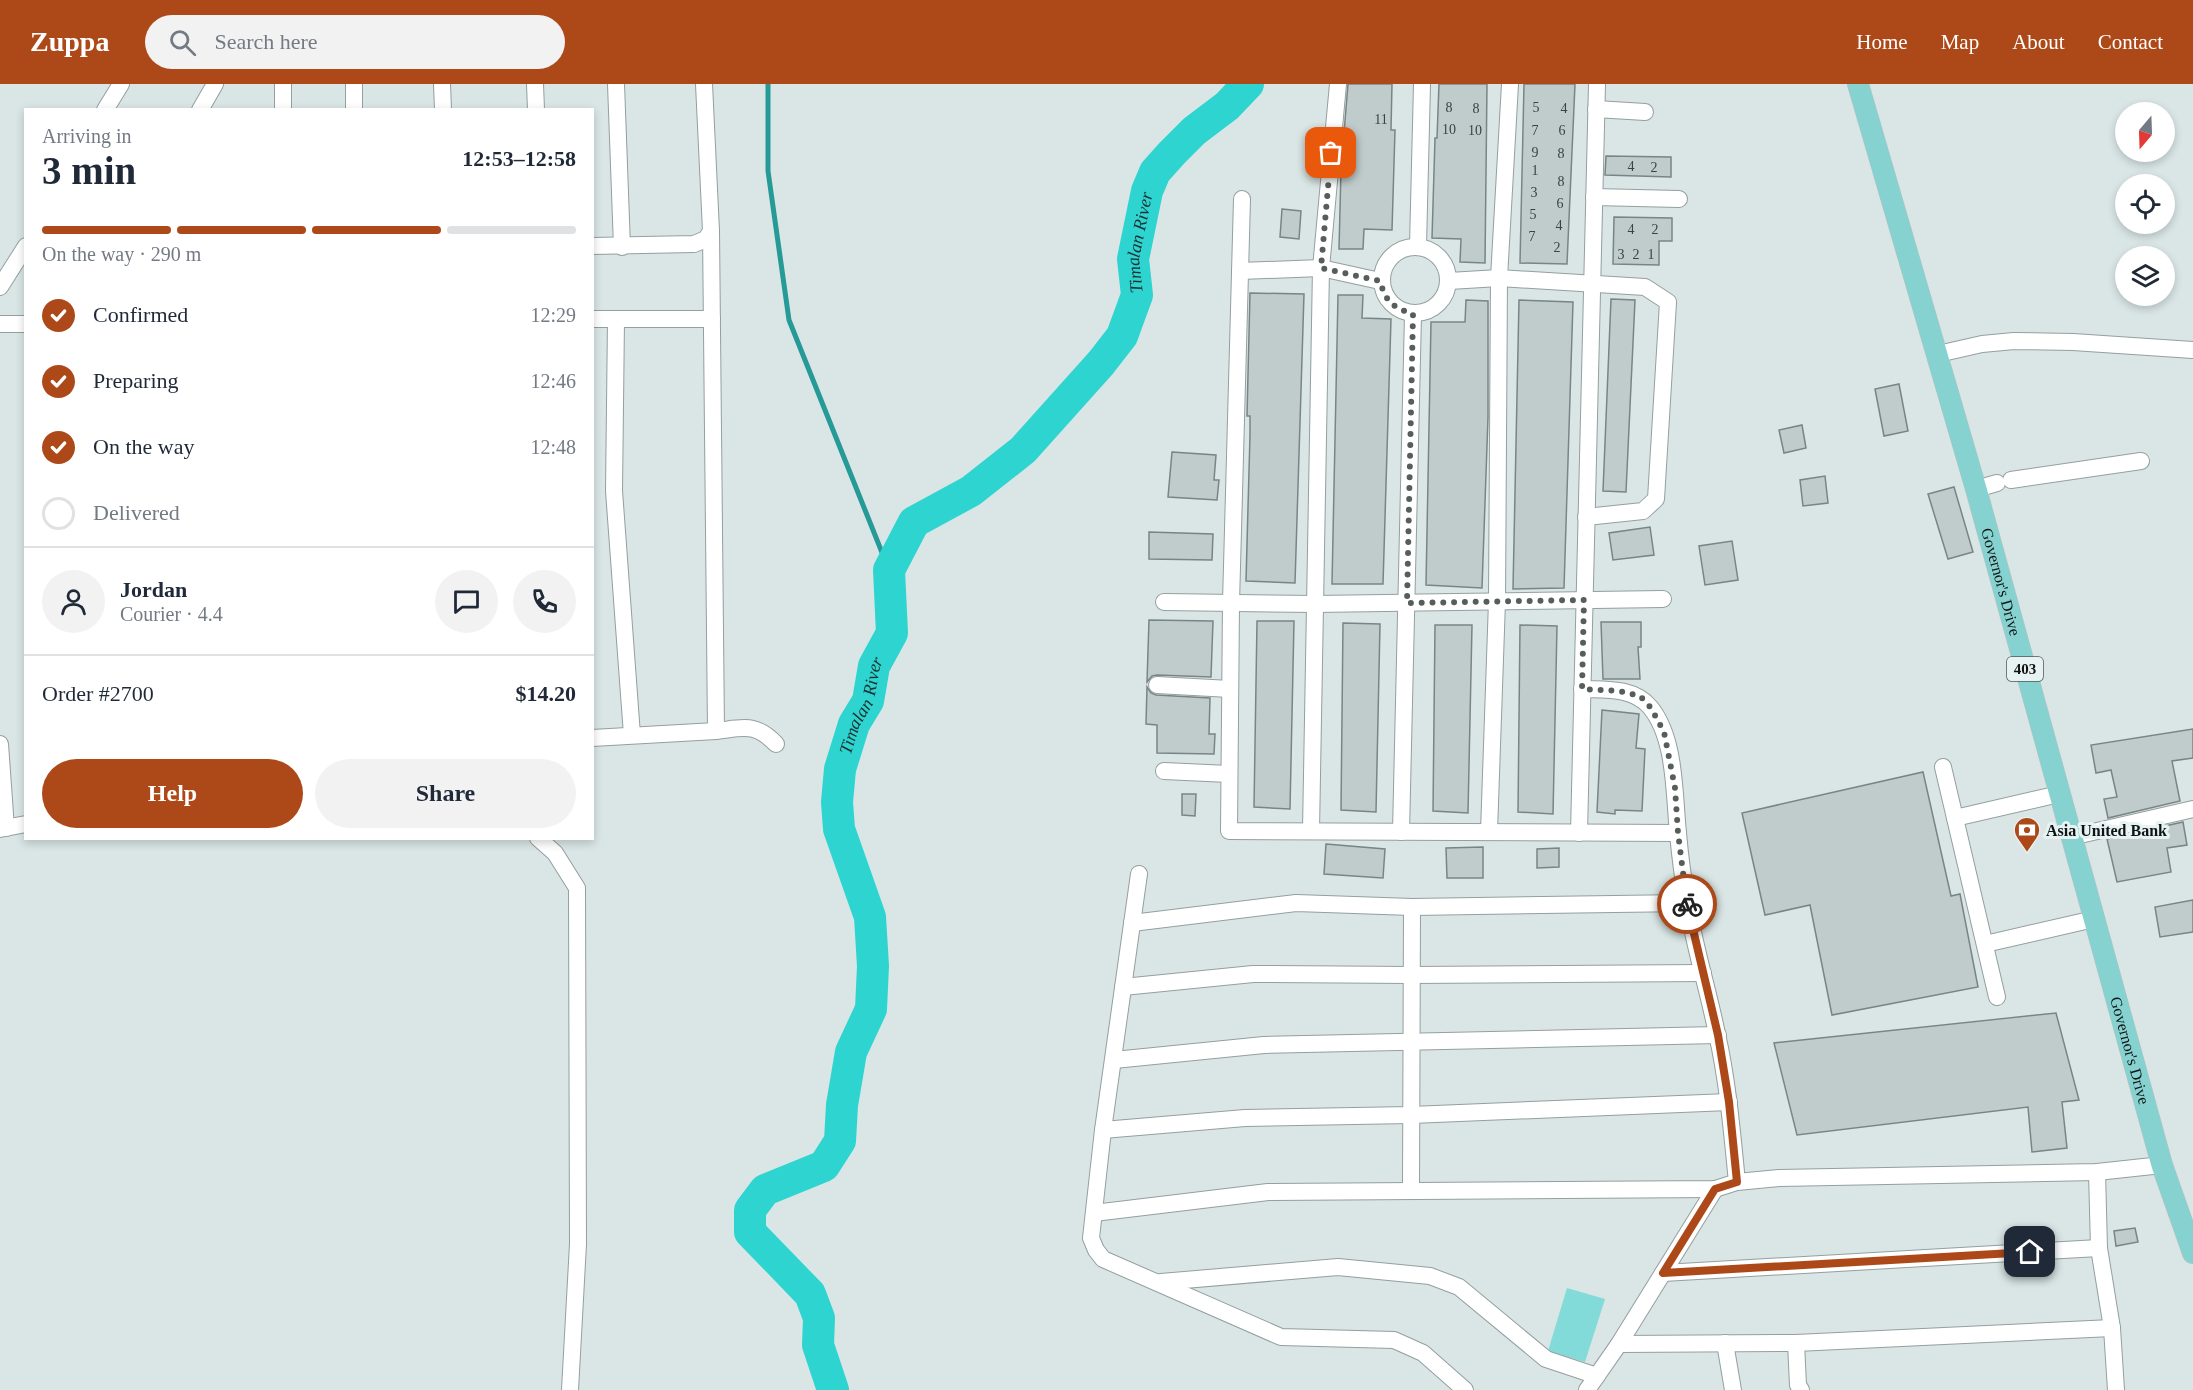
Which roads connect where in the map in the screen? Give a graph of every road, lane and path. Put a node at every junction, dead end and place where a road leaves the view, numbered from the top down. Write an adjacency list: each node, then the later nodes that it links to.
1 (121, 84): 14 (street)
2 (215, 84): 15 (street)
3 (283, 84): 16 (street)
4 (354, 84): 17 (street)
5 (442, 84): 18 (street)
6 (536, 84): 19 (street)
7 (616, 84): 28 (street)
8 (704, 84): 25 (street)
9 (1338, 84): 30 (street)
10 (1422, 84): 27 (street)
11 (1510, 84): 32 (street)
12 (1597, 84): 20 (street)
13 (1858, 84): 44 (main road, Governor's Drive / 403)
14 (106, 108)
15 (201, 108)
16 (283, 108)
17 (354, 108)
18 (443, 108)
19 (536, 108)
20 (1596, 109): 21 (street); 22 (street)
21 (1645, 112)
22 (1594, 197): 24 (street); 35 (street)
23 (1242, 199): 31 (street)
24 (1679, 199)
25 (711, 231): 28 (street); 40 (street)
26 (594, 246): 28 (street)
27 (1418, 246): 33 (street); 34 (street)
28 (622, 247)
29 (24, 249): 36 (street)
30 (1321, 268): 31 (street); 33 (street); 54 (street)
31 (1240, 271): 52 (street)
32 (1499, 278): 34 (street); 35 (street); 50 (street)
33 (1380, 281): 37 (street)
34 (1449, 281): 37 (street)
35 (1592, 285): 47 (street); 47 (street)
36 (0, 286)
37 (1413, 314): 53 (street)
38 (594, 319): 39 (street)
39 (616, 319): 40 (street); 59 (street)
40 (712, 319): 58 (street)
41 (0, 324): 42 (street)
42 (24, 324)
43 (2193, 350): 44 (street)
44 (1938, 354): 46 (main road, Governor's Drive / 403)
45 (2141, 461): 46 (street)
46 (1976, 489): 66 (main road, Governor's Drive / 403)
47 (1586, 517): 49 (street)
48 (1663, 598): 49 (street)
49 (1584, 600): 50 (street); 57 (street)
50 (1497, 601): 53 (street); 73 (street)
51 (1164, 602): 52 (street)
52 (1231, 603): 54 (street); 56 (street)
53 (1407, 603): 54 (street); 72 (street)
54 (1315, 604): 71 (street)
55 (1157, 685): 56 (street)
56 (1230, 689): 65 (street)
57 (1582, 689): 74 (street); 75 (street)
58 (716, 731): 59 (street); 62 (street)
59 (632, 735): 60 (street)
60 (594, 738)
61 (0, 744): 70 (street)
62 (776, 744)
63 (1943, 768): 68 (street)
64 (1164, 771): 65 (street)
65 (1229, 774): 71 (street)
66 (2059, 795): 68 (street); 76 (main road, Governor's Drive / 403)
67 (2193, 809): 76 (street)
68 (1955, 818): 83 (street)
69 (24, 824): 70 (street)
70 (3, 828)
71 (1311, 831): 72 (street)
72 (1401, 832): 73 (street)
73 (1489, 832): 74 (street)
74 (1579, 833): 75 (street)
75 (1678, 833): 79 (street)
76 (2071, 837): 81 (main road, Governor's Drive / 403)
77 (540, 840): 109 (street)
78 (1138, 874): 82 (street)
79 (1687, 903): 80 (street); 84 (street)
80 (1412, 907): 82 (street); 85 (street)
81 (2094, 919): 83 (street); 94 (main road, Governor's Drive / 403)
82 (1132, 923): 86 (street)
83 (1985, 944): 87 (street)
84 (1703, 973): 85 (street); 88 (street)
85 (1412, 975): 86 (street); 89 (street)
86 (1123, 987): 90 (street)
87 (1997, 997)
88 (1718, 1035): 89 (street); 91 (street)
89 (1411, 1041): 90 (street); 92 (street)
90 (1114, 1060): 93 (street)
91 (1729, 1102): 92 (street); 96 (street)
92 (1411, 1115): 93 (street); 98 (street)
93 (1103, 1130): 99 (street)
94 (2162, 1164): 95 (street); 101 (main road, Governor's Drive / 403)
95 (2097, 1172): 96 (street); 100 (street)
96 (1737, 1182): 97 (street)
97 (1715, 1189): 98 (street); 102 (street)
98 (1411, 1190): 99 (street)
99 (1094, 1213): 103 (street)
100 (2099, 1248): 102 (street); 104 (street)
101 (2193, 1253)
102 (1663, 1273): 107 (street)
103 (1157, 1282): 108 (street); 110 (street)
104 (2112, 1328): 106 (street); 113 (street)
105 (1725, 1343): 106 (street); 107 (street); 111 (street)
106 (1796, 1343): 112 (street)
107 (1619, 1344): 108 (street)
108 (1592, 1383)
109 (570, 1390)
110 (1465, 1390)
111 (1733, 1390)
112 (1801, 1390)
113 (2117, 1390)

